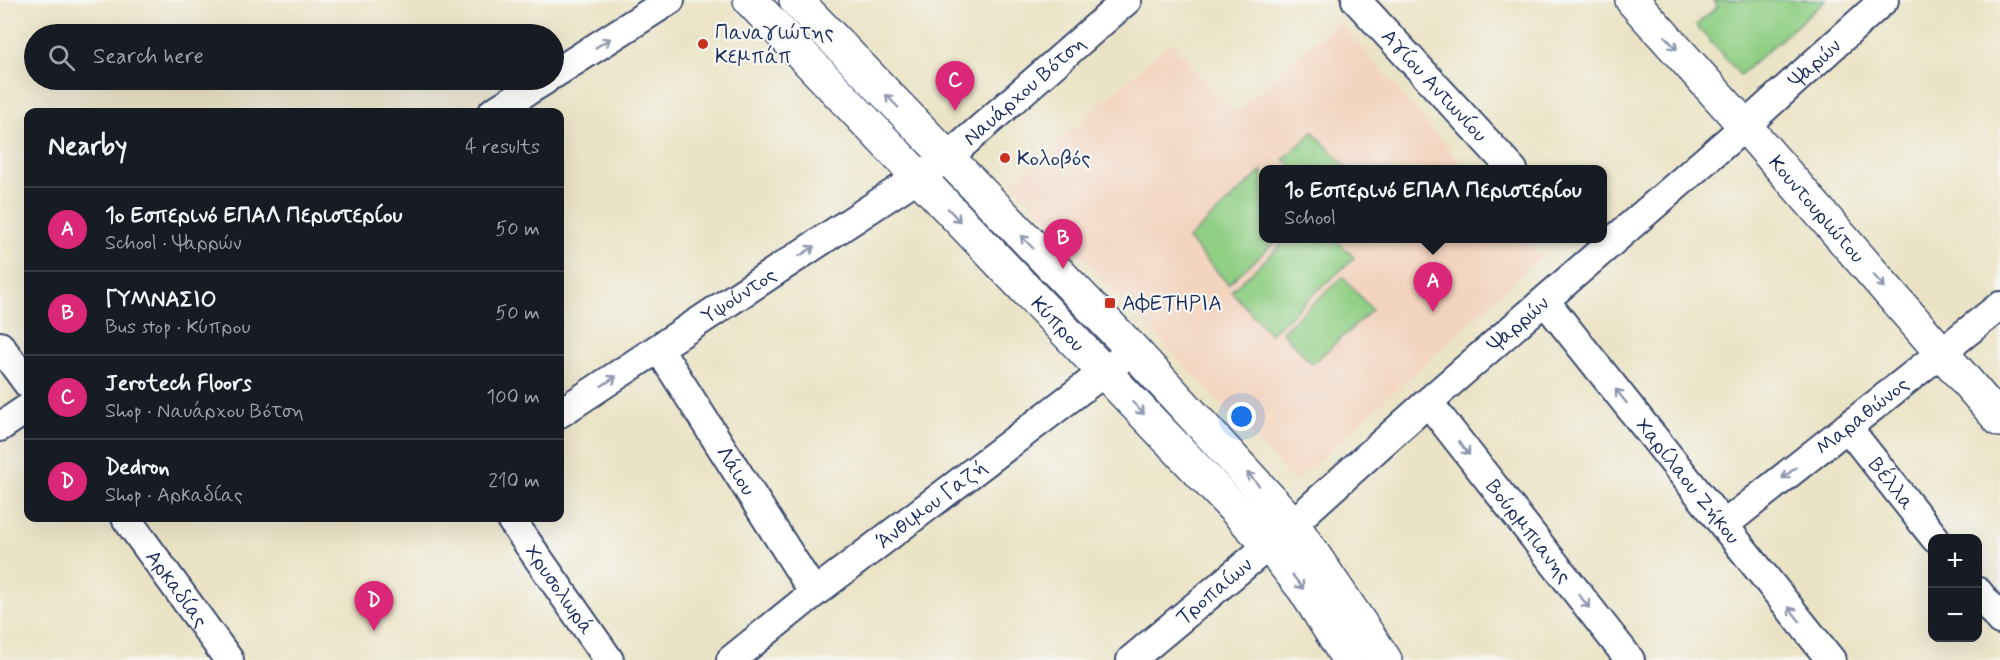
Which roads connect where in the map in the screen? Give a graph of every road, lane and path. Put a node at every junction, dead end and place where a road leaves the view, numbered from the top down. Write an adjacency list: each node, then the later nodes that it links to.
1 (670, 0): 7 (street, one-way to 1)
2 (1127, 0): 11 (street, Ναυάρχου Βότση)
3 (1356, 0): 12 (street, Αγίου Αντωνίου)
4 (1632, 0): 10 (street, Κουντουριώτου, one-way to 10)
5 (1884, 0): 10 (street, Ψαρών)
6 (777, 5): 11 (street, Κύπρου, one-way to 6); 13 (street, Κύπρου)
7 (564, 68)
8 (529, 90): 9 (street)
9 (500, 108)
10 (1745, 126): 14 (street, Ψαρρών); 21 (street, Κουντουριώτου, one-way to 21)
11 (947, 158): 13 (street, Ναυάρχου Βότση); 20 (street, Κύπρου, one-way to 11)
12 (1508, 165)
13 (919, 177): 19 (street, Υψούντος, one-way to 13); 22 (street, Κύπρου, one-way to 22)
14 (1607, 231)
15 (1585, 248): 16 (street, Ψαρρών)
16 (1545, 302): 24 (street, Ψαρρών); 33 (street, Χαρίλαου Ζήκου, one-way to 16)
17 (2000, 306): 21 (street, Μαραθώνος)
18 (0, 346): 23 (street)
19 (658, 349): 25 (street, Υψούντος, one-way to 19); 36 (street, Λάιου)
20 (1133, 350): 22 (street, Άνθιμου Γαζή); 32 (street, Κύπρου, one-way to 20)
21 (1941, 353): 27 (street, Κουντουριώτου); 29 (street, Μαραθώνος)
22 (1105, 373): 35 (street, Κύπρου, one-way to 35); 36 (street, Άνθιμου Γαζή)
23 (24, 379)
24 (1428, 402): 32 (street, Ψαρρών); 45 (street, Βούρμπιανης, one-way to 45)
25 (564, 410)
26 (24, 411): 28 (street)
27 (2000, 420)
28 (0, 427)
29 (1847, 427): 33 (street, Μαραθώνος, one-way to 33); 34 (street, Βέλλα)
30 (129, 522): 40 (street, Αρκαδίας)
31 (513, 522): 41 (street, Χρυσολωρά)
32 (1292, 523): 35 (street); 44 (street, Κύπρου)
33 (1724, 525): 46 (street, Χαρίλαου Ζήκου, one-way to 33)
34 (1932, 534)
35 (1269, 545): 39 (street, Κύπρου, one-way to 39); 43 (street, Τροπαίων)
36 (814, 593): 42 (street, Άνθιμου Γαζή)
37 (1982, 598): 38 (street)
38 (2000, 620)
39 (1346, 659)
40 (228, 660)
41 (609, 660)
42 (730, 660)
43 (1131, 660)
44 (1385, 660)
45 (1630, 660)
46 (1831, 660)

